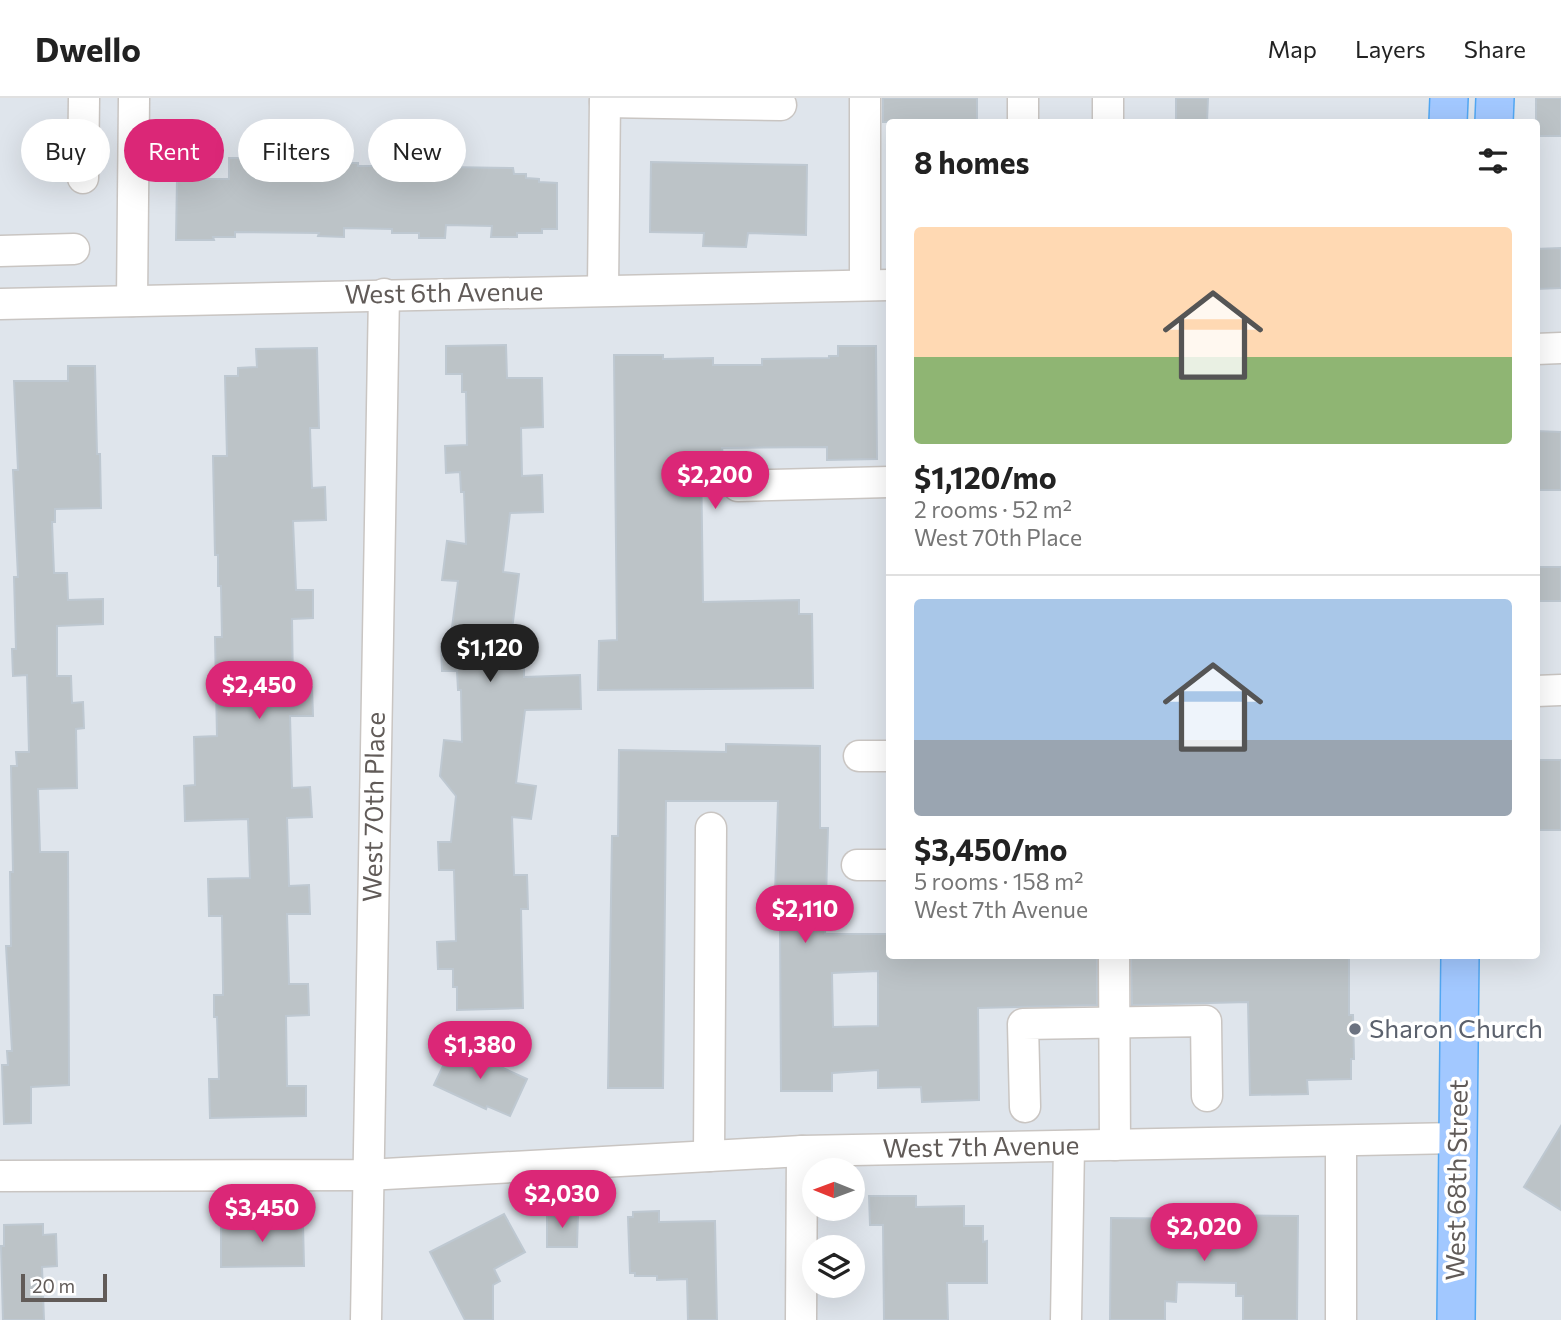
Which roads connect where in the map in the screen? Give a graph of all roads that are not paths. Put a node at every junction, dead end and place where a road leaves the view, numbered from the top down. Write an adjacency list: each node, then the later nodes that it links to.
1 (84, 98): 10 (street)
2 (134, 98): 20 (street)
3 (865, 98): 17 (street)
4 (1023, 98): 11 (street)
5 (1108, 98): 12 (street)
6 (1449, 98): 13 (main road)
7 (1495, 98): 14 (main road)
8 (605, 100): 9 (street); 18 (street)
9 (781, 105)
10 (84, 119)
11 (1023, 119)
12 (1108, 119)
13 (1448, 119)
14 (1494, 119)
15 (74, 249): 16 (street)
16 (0, 251)
17 (877, 285): 18 (street, West 6th Avenue)
18 (604, 289): 19 (street, West 6th Avenue)
19 (384, 294): 20 (street, West 6th Avenue); 44 (street, West 70th Place)
20 (132, 301): 21 (street, West 6th Avenue)
21 (0, 304)
22 (1561, 348): 23 (street)
23 (1540, 349)
24 (886, 482): 25 (street)
25 (738, 486)
26 (1561, 690): 27 (street)
27 (1540, 691)
28 (859, 756): 29 (street)
29 (886, 756)
30 (711, 828): 43 (street)
31 (857, 865): 32 (street)
32 (886, 865)
33 (1114, 959): 35 (street)
34 (1460, 959): 38 (main road, West 68th Street)
35 (1114, 1022): 36 (street); 37 (street); 40 (street)
36 (1207, 1096)
37 (1025, 1107)
38 (1458, 1138): 39 (street, West 7th Avenue); 50 (main road, West 68th Street)
39 (1342, 1142): 40 (street, West 7th Avenue); 49 (street)
40 (1115, 1145): 41 (street, West 7th Avenue)
41 (1069, 1146): 42 (street, West 7th Avenue); 48 (street)
42 (802, 1151): 43 (street, West 7th Avenue); 47 (street)
43 (709, 1156): 44 (street, West 7th Avenue)
44 (367, 1175): 45 (street, West 7th Avenue); 46 (street, West 70th Place)
45 (0, 1176)
46 (366, 1320)
47 (801, 1320)
48 (1066, 1320)
49 (1341, 1320)
50 (1456, 1320)

